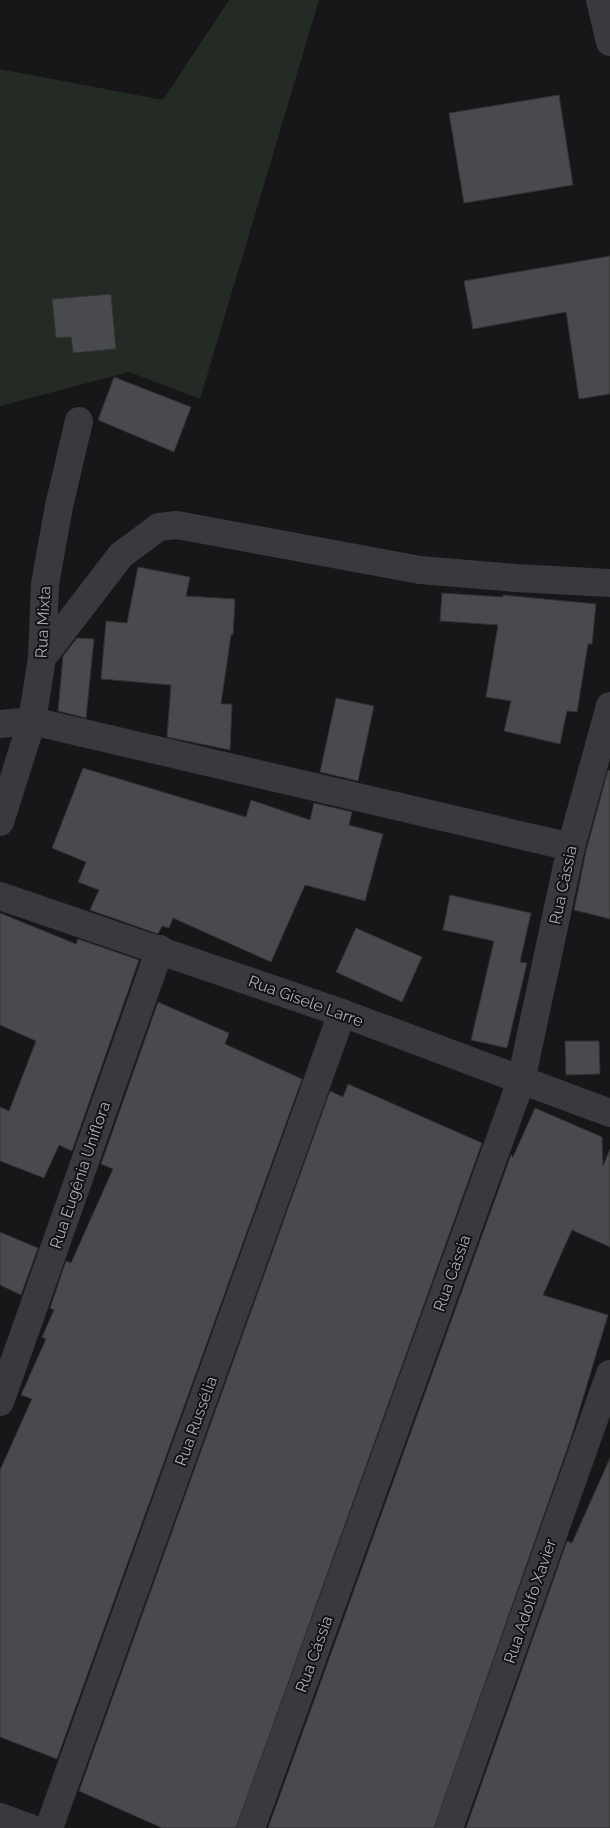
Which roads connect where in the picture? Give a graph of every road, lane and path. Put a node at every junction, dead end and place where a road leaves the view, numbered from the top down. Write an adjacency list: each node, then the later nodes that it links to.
1 (600, 0): 2 (street)
2 (610, 42)
3 (79, 421): 5 (street, Rua Mixta)
4 (610, 582): 5 (street)
5 (42, 658): 7 (street, Rua Mixta)
6 (610, 706): 10 (street, Rua Cássia)
7 (32, 721): 8 (street); 9 (street, Rua Mixta); 10 (street)
8 (0, 724)
9 (0, 822)
10 (571, 847): 14 (street, Rua Cássia)
11 (0, 896): 12 (street, Rua Gisele Larre)
12 (160, 949): 13 (street, Rua Gisele Larre); 17 (street, Rua Eugênia Uniflora)
13 (342, 1013): 14 (street, Rua Gisele Larre); 20 (street, Rua Russélia)
14 (521, 1081): 15 (street, Rua Gisele Larre); 21 (street, Rua Cássia)
15 (610, 1113)
16 (610, 1374): 22 (street, Rua Adolfo Xavier)
17 (0, 1402)
18 (0, 1817): 19 (street)
19 (30, 1828)
20 (49, 1828)
21 (251, 1828)
22 (449, 1828)

